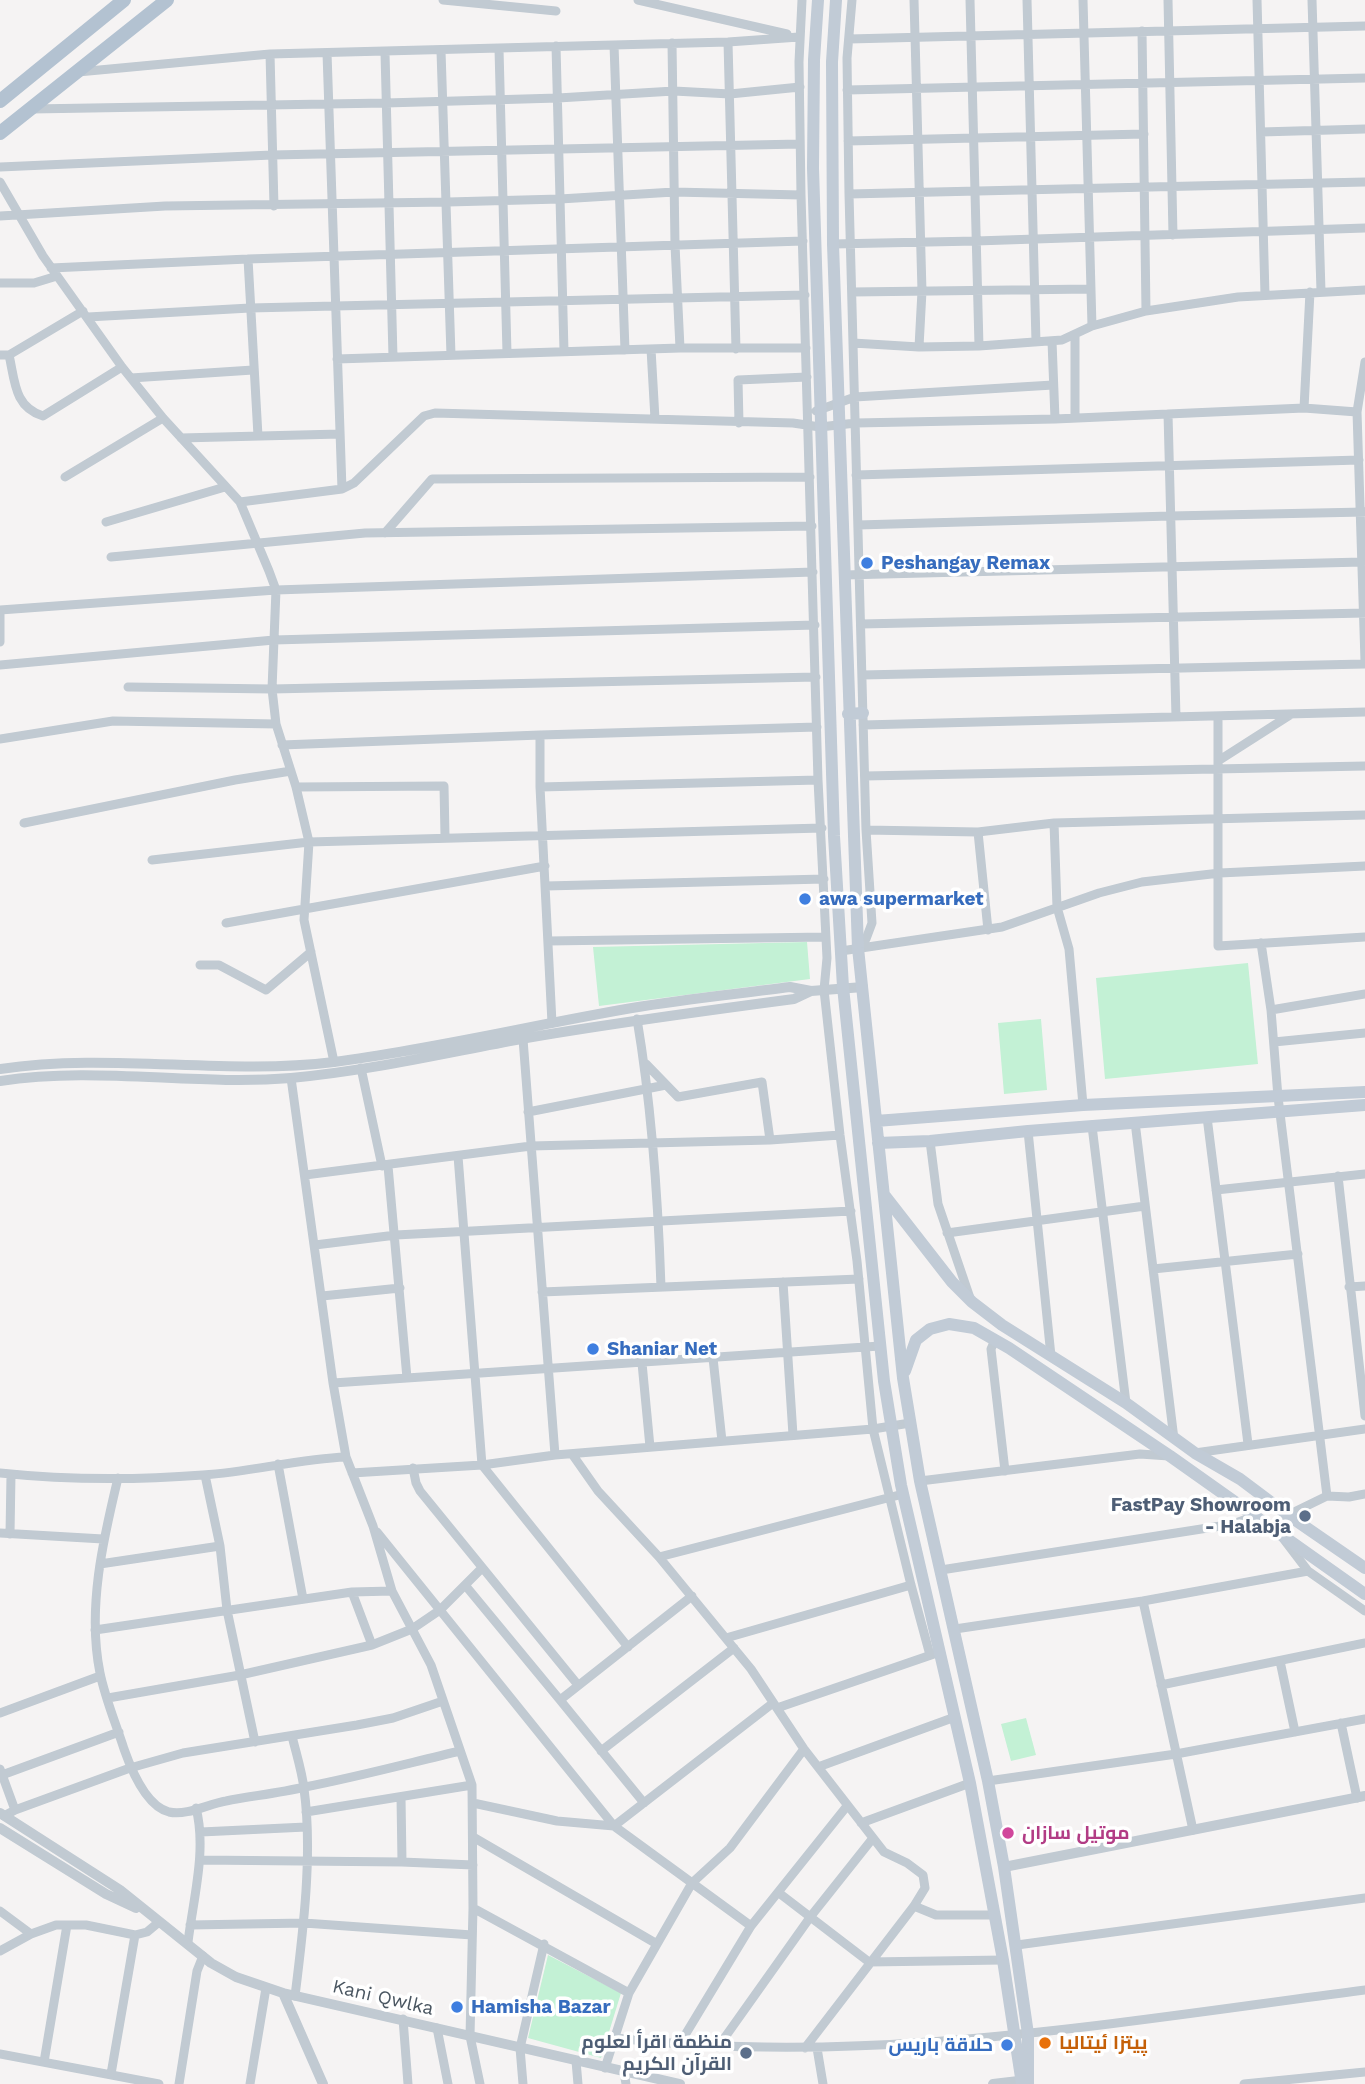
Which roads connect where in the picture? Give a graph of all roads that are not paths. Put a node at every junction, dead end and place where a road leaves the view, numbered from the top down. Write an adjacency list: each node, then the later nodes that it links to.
1 (124, 0): 54 (main road)
2 (167, 0): 37 (main road)
3 (443, 0): 16 (street)
4 (638, 0): 25 (street)
5 (802, 0): 25 (street)
6 (818, 0): 81 (main road)
7 (836, 0): 117 (main road)
8 (852, 0): 27 (street)
9 (914, 0): 26 (street)
10 (970, 0): 24 (street)
11 (1027, 0): 22 (street)
12 (1083, 0): 23 (street)
13 (1168, 0): 20 (street)
14 (1257, 0): 19 (street)
15 (1311, 0): 18 (street)
16 (555, 11)
17 (1365, 26): 18 (street)
18 (1314, 27): 19 (street); 39 (street)
19 (1258, 30): 20 (street); 40 (street)
20 (1169, 31): 21 (street); 41 (street)
21 (1142, 32): 23 (street); 42 (street)
22 (1028, 34): 23 (street); 24 (street); 44 (street)
23 (1084, 35): 43 (street)
24 (971, 36): 26 (street); 46 (street)
25 (799, 37): 28 (street); 45 (street)
26 (915, 37): 27 (street); 47 (street)
27 (849, 39): 48 (street)
28 (728, 42): 29 (street); 50 (street)
29 (672, 43): 30 (street); 49 (street)
30 (614, 45): 31 (street); 51 (street)
31 (556, 46): 32 (street); 52 (street)
32 (499, 49): 33 (street); 53 (street)
33 (441, 51): 34 (street); 55 (street)
34 (385, 52): 35 (street); 56 (street)
35 (327, 53): 36 (street); 57 (street)
36 (270, 54): 37 (street); 58 (street)
37 (76, 72): 59 (main road)
38 (1365, 78): 39 (street)
39 (1315, 79): 40 (street); 60 (street)
40 (1259, 80): 41 (street); 62 (street)
41 (1168, 82): 42 (street); 86 (street)
42 (1143, 83): 43 (street); 64 (street)
43 (1085, 85): 44 (street); 65 (street)
44 (1030, 86): 46 (street); 67 (street)
45 (800, 87): 50 (street); 70 (street)
46 (972, 87): 47 (street); 66 (street)
47 (917, 88): 48 (street); 68 (street)
48 (848, 90): 69 (street)
49 (674, 91): 50 (street); 51 (street); 73 (street)
50 (730, 94): 71 (street)
51 (615, 95): 52 (street); 72 (street)
52 (558, 98): 53 (street); 74 (street)
53 (502, 100): 55 (street); 75 (street)
54 (0, 101)
55 (444, 101): 56 (street); 76 (street)
56 (386, 103): 57 (street); 77 (street)
57 (329, 104): 58 (street); 79 (street)
58 (271, 105): 59 (street); 78 (street)
59 (29, 109): 63 (main road)
60 (1317, 130): 61 (street); 62 (street); 84 (street)
61 (1365, 130)
62 (1261, 132): 85 (street)
63 (0, 133)
64 (1144, 134): 65 (street); 87 (street)
65 (1087, 136): 67 (street); 88 (street)
66 (973, 138): 67 (street); 68 (street); 90 (street)
67 (1031, 138): 89 (street)
68 (918, 139): 69 (street); 92 (street)
69 (848, 141): 95 (street)
70 (800, 144): 71 (street); 81 (street)
71 (731, 145): 73 (street); 93 (street)
72 (617, 147): 73 (street); 74 (street); 94 (street)
73 (673, 147): 91 (street)
74 (558, 149): 75 (street); 97 (street)
75 (502, 151): 76 (street); 98 (street)
76 (446, 152): 77 (street); 99 (street)
77 (388, 153): 79 (street); 100 (street)
78 (272, 155): 79 (street); 80 (street); 102 (street)
79 (332, 155): 101 (street)
80 (0, 167)
81 (807, 169): 96 (street); 177 (main road)
82 (0, 182): 104 (street)
83 (1365, 182): 84 (street)
84 (1318, 183): 85 (street); 106 (street)
85 (1262, 184): 86 (street); 107 (street)
86 (1172, 186): 87 (street); 108 (street)
87 (1144, 187): 88 (street); 110 (street)
88 (1088, 188): 89 (street); 109 (street)
89 (1032, 189): 90 (street); 111 (street)
90 (975, 191): 92 (street); 113 (street)
91 (674, 192): 93 (street); 94 (street); 118 (street)
92 (919, 192): 95 (street); 115 (street)
93 (732, 193): 96 (street); 116 (street)
94 (620, 194): 97 (street); 119 (street)
95 (849, 194): 114 (street)
96 (801, 195): 112 (street)
97 (560, 199): 98 (street); 120 (street)
98 (503, 200): 99 (street); 121 (street)
99 (447, 202): 100 (street); 122 (street)
100 (389, 204): 101 (street); 123 (street)
101 (332, 205): 102 (street); 124 (street)
102 (274, 206): 104 (street)
103 (0, 216): 104 (street)
104 (20, 216): 126 (street)
105 (1365, 228): 106 (street)
106 (1319, 230): 107 (street); 133 (street)
107 (1263, 232): 108 (street); 137 (street)
108 (1173, 235): 110 (street)
109 (1090, 236): 110 (street); 111 (street); 129 (street)
110 (1145, 236): 147 (street)
111 (1033, 239): 113 (street); 130 (street)
112 (803, 241): 116 (street); 136 (street)
113 (976, 241): 115 (street); 128 (street)
114 (850, 242): 115 (street); 117 (street); 134 (street)
115 (921, 242): 132 (street)
116 (733, 243): 118 (street); 138 (street)
117 (834, 244): 175 (main road)
118 (675, 245): 119 (street); 139 (street)
119 (621, 247): 120 (street); 140 (street)
120 (562, 249): 121 (street); 141 (street)
121 (506, 251): 122 (street); 142 (street)
122 (448, 253): 123 (street); 143 (street)
123 (390, 254): 124 (street); 144 (street)
124 (333, 257): 125 (street); 145 (street)
125 (248, 259): 126 (street); 146 (street)
126 (54, 272): 127 (street); 148 (street)
127 (0, 283)
128 (977, 289): 130 (street); 132 (street); 154 (street)
129 (1091, 289): 130 (street); 149 (street)
130 (1035, 290): 152 (street)
131 (1365, 290): 133 (street)
132 (922, 291): 134 (street); 155 (street)
133 (1321, 291): 135 (street)
134 (852, 292): 153 (street)
135 (1310, 292): 137 (street); 176 (street)
136 (805, 295): 138 (street); 157 (street)
137 (1265, 295): 147 (street)
138 (734, 297): 139 (street); 160 (street)
139 (677, 298): 140 (street); 156 (street)
140 (622, 299): 141 (street); 158 (street)
141 (563, 301): 142 (street); 161 (street)
142 (505, 303): 143 (street); 162 (street)
143 (449, 304): 144 (street); 164 (street)
144 (391, 305): 145 (street); 165 (street)
145 (334, 307): 146 (street); 166 (street)
146 (250, 308): 148 (street); 169 (street)
147 (1146, 311): 149 (street)
148 (85, 314): 163 (street); 168 (street)
149 (1092, 326): 150 (street)
150 (1074, 336): 151 (street); 181 (street)
151 (1052, 341): 152 (street); 172 (street)
152 (1036, 342): 154 (street)
153 (853, 343): 155 (street); 174 (street)
154 (979, 346): 155 (street)
155 (919, 347)
156 (680, 348): 159 (street); 160 (street)
157 (806, 348): 160 (street); 170 (street)
158 (625, 349): 159 (street); 161 (street)
159 (651, 349): 183 (street)
160 (736, 349)
161 (564, 351): 162 (street)
162 (507, 353): 164 (street)
163 (4, 355): 168 (street)
164 (451, 355): 165 (street)
165 (393, 357): 166 (street)
166 (337, 359): 190 (street)
167 (1365, 362): 173 (street)
168 (122, 367): 171 (street)
169 (253, 370): 171 (street); 191 (street)
170 (807, 376): 179 (street); 185 (street)
171 (131, 378): 182 (street)
172 (1053, 385): 174 (street); 184 (street)
173 (1362, 394): 178 (street)
174 (855, 397): 175 (street); 186 (street)
175 (839, 402): 177 (street); 188 (main road)
176 (1304, 408): 178 (street); 180 (street)
177 (821, 409): 179 (street); 189 (main road)
178 (1357, 412): 193 (street)
179 (808, 414): 187 (street); 189 (street)
180 (1168, 414): 181 (street); 194 (street)
181 (1075, 416): 184 (street)
182 (163, 418): 192 (street); 196 (street)
183 (656, 419): 185 (street); 199 (street)
184 (1055, 419): 186 (street)
185 (739, 423): 187 (street)
186 (856, 423): 188 (street); 195 (street)
187 (793, 424): 189 (street)
188 (841, 425): 189 (street); 212 (main road)
189 (814, 426): 197 (street); 215 (main road)
190 (340, 434): 191 (street); 199 (street)
191 (258, 436): 192 (street)
192 (181, 438): 198 (street)
193 (1359, 460): 194 (street); 201 (street)
194 (1168, 466): 195 (street); 202 (street)
195 (856, 475): 205 (street)
196 (65, 477)
197 (810, 477): 204 (street); 206 (street)
198 (225, 487): 200 (street); 203 (street)
199 (342, 489): 200 (street)
200 (240, 502): 207 (street)
201 (1363, 512): 202 (street); 209 (street)
202 (1170, 516): 205 (street); 210 (street)
203 (106, 522)
204 (812, 526): 206 (street); 211 (street)
205 (858, 526): 213 (street)
206 (385, 533): 207 (street)
207 (257, 543): 208 (street); 214 (street)
208 (111, 556)
209 (1362, 562): 210 (street); 218 (street)
210 (1173, 567): 213 (street); 219 (street)
211 (813, 572): 214 (street); 216 (street)
212 (844, 575): 213 (street); 232 (main road)
213 (859, 575): 220 (street)
214 (276, 590): 217 (street); 222 (street)
215 (828, 602): 216 (main road); 255 (main road)
216 (814, 603): 221 (street)
217 (0, 610): 223 (street)
218 (1364, 613): 219 (street); 224 (street)
219 (1174, 615): 220 (street); 226 (street)
220 (861, 624): 227 (street)
221 (815, 625): 222 (street); 228 (street)
222 (274, 640): 225 (street); 230 (street)
223 (0, 642)
224 (1365, 662): 226 (street)
225 (0, 665)
226 (1175, 669): 227 (street); 235 (street)
227 (862, 675): 236 (street)
228 (816, 677): 230 (street); 238 (street)
229 (128, 687): 230 (street)
230 (272, 689): 237 (street)
231 (1365, 712): 233 (street)
232 (848, 714): 236 (main road); 273 (main road)
233 (1292, 714): 234 (street); 242 (street)
234 (1218, 716): 235 (street); 242 (street)
235 (1176, 717): 236 (street)
236 (863, 719): 245 (street)
237 (276, 724): 240 (street); 241 (street)
238 (817, 727): 239 (street); 246 (street)
239 (540, 735): 241 (street); 248 (street)
240 (0, 739)
241 (282, 745): 244 (street)
242 (1218, 764): 243 (street); 245 (street); 250 (street)
243 (1365, 766)
244 (291, 771): 247 (street); 251 (street)
245 (865, 776): 253 (street)
246 (818, 780): 248 (street); 255 (street)
247 (296, 787): 257 (street); 258 (street)
248 (540, 787): 256 (street)
249 (1365, 815): 250 (street)
250 (1218, 821): 252 (street); 262 (street)
251 (24, 823)
252 (1054, 824): 254 (street); 265 (street)
253 (866, 830): 254 (street); 273 (street)
254 (978, 832): 268 (street)
255 (826, 834): 256 (street); 263 (street); 274 (main road)
256 (544, 835): 257 (street); 260 (street)
257 (445, 836): 258 (street)
258 (309, 842): 259 (street); 266 (street)
259 (152, 860)
260 (545, 866): 264 (street); 266 (street)
261 (1365, 866): 262 (street)
262 (1220, 873): 265 (street); 272 (street)
263 (824, 879): 264 (street); 269 (street)
264 (546, 886): 271 (street)
265 (1058, 907): 268 (street); 299 (street)
266 (305, 909): 267 (street); 275 (street)
267 (226, 923)
268 (988, 930): 273 (street)
269 (826, 937): 271 (street); 279 (street)
270 (1365, 937): 272 (street)
271 (548, 941): 284 (street)
272 (1261, 943): 282 (street)
273 (858, 948): 274 (street); 277 (main road)
274 (841, 951): 278 (main road)
275 (311, 952): 276 (street); 289 (street)
276 (200, 965)
277 (863, 987): 278 (street); 303 (main road)
278 (842, 988): 279 (street); 345 (main road)
279 (824, 990): 280 (street); 307 (street)
280 (811, 991): 283 (street); 284 (street)
281 (1365, 994): 282 (street)
282 (1271, 1010): 287 (street)
283 (637, 1019): 286 (street); 290 (street)
284 (552, 1023): 288 (street)
285 (1365, 1033): 287 (street)
286 (523, 1039): 288 (street); 301 (street)
287 (1274, 1042): 298 (street)
288 (429, 1051): 289 (street); 291 (street)
289 (334, 1062): 292 (street)
290 (645, 1063): 295 (street); 296 (street)
291 (361, 1068): 293 (street); 314 (street)
292 (0, 1069)
293 (291, 1078): 294 (street); 316 (street)
294 (0, 1081)
295 (666, 1085): 296 (street); 308 (street)
296 (649, 1089): 301 (street); 311 (street)
297 (1365, 1092): 298 (main road)
298 (1279, 1104): 299 (main road); 300 (main road); 302 (main road); 318 (street)
299 (1083, 1105): 303 (main road)
300 (1365, 1105)
301 (528, 1112): 312 (street)
302 (1207, 1117): 304 (main road); 319 (street)
303 (876, 1121): 310 (main road)
304 (1135, 1122): 305 (main road); 321 (street)
305 (1092, 1126): 306 (main road); 322 (street)
306 (1028, 1131): 309 (main road); 325 (street)
307 (840, 1135): 308 (street); 323 (street)
308 (770, 1140): 311 (street)
309 (930, 1141): 310 (main road); 328 (street)
310 (878, 1143): 320 (main road)
311 (652, 1144): 312 (street); 324 (street)
312 (531, 1146): 313 (street); 326 (street)
313 (458, 1156): 314 (street); 327 (street)
314 (385, 1166): 316 (street); 329 (street)
315 (1365, 1174): 317 (street)
316 (305, 1175): 330 (street)
317 (1338, 1176): 318 (street); 338 (street)
318 (1290, 1181): 319 (street); 331 (street)
319 (1216, 1190): 332 (street)
320 (884, 1195): 342 (main road); 356 (main road)
321 (1145, 1206): 322 (street); 333 (street)
322 (1102, 1210): 325 (street); 358 (street)
323 (851, 1211): 324 (street); 334 (street)
324 (659, 1221): 326 (street); 337 (street)
325 (1037, 1221): 328 (street); 350 (street)
326 (537, 1228): 327 (street); 340 (street)
327 (463, 1232): 329 (street); 354 (street)
328 (947, 1233): 342 (street)
329 (396, 1235): 330 (street); 339 (street)
330 (315, 1245): 341 (street)
331 (1298, 1254): 332 (street); 364 (street)
332 (1225, 1261): 333 (street); 368 (street)
333 (1153, 1269): 366 (street)
334 (859, 1279): 335 (street); 346 (street)
335 (783, 1282): 337 (street); 348 (street)
336 (1365, 1286): 338 (street)
337 (661, 1287): 340 (street)
338 (1349, 1287): 349 (street)
339 (400, 1288): 341 (street); 355 (street)
340 (542, 1292): 353 (street)
341 (322, 1296): 357 (street)
342 (972, 1302): 343 (main road)
343 (1018, 1335): 347 (main road); 350 (main road)
344 (995, 1340): 347 (main road); 356 (main road); 378 (street)
345 (880, 1346): 346 (street); 361 (main road)
346 (866, 1347): 348 (street); 362 (street)
347 (1009, 1348): 373 (main road)
348 (788, 1353): 351 (street); 365 (street)
349 (1361, 1354): 359 (street)
350 (1051, 1356): 358 (main road)
351 (713, 1358): 352 (street); 367 (street)
352 (642, 1363): 353 (street); 369 (street)
353 (548, 1369): 354 (street); 372 (street)
354 (475, 1374): 355 (street); 376 (street)
355 (407, 1378): 357 (street)
356 (903, 1378): 360 (main road)
357 (333, 1382): 374 (street)
358 (1126, 1403): 366 (main road)
359 (1365, 1416)
360 (910, 1423): 361 (street); 384 (main road)
361 (891, 1426): 362 (street); 385 (main road)
362 (873, 1429): 365 (street); 388 (street)
363 (1365, 1429): 364 (street)
364 (1320, 1434): 368 (street); 387 (street)
365 (793, 1435): 367 (street)
366 (1174, 1439): 370 (main road)
367 (722, 1441): 369 (street)
368 (1248, 1444): 370 (street)
369 (649, 1447): 371 (street)
370 (1195, 1453): 390 (main road)
371 (572, 1454): 372 (street); 396 (street)
372 (555, 1455): 376 (street)
373 (1170, 1456): 378 (street); 389 (main road)
374 (346, 1457): 375 (street); 380 (street)
375 (278, 1464): 382 (street); 408 (street)
376 (482, 1465): 377 (street); 419 (street)
377 (413, 1468): 380 (street); 398 (street)
378 (1005, 1471): 384 (street)
379 (0, 1473): 381 (street)
380 (352, 1473): 391 (street)
381 (11, 1475): 383 (street); 393 (street)
382 (205, 1475): 383 (street); 395 (street)
383 (118, 1478): 394 (street)
384 (920, 1481): 400 (main road)
385 (904, 1494): 388 (street); 421 (main road)
386 (1365, 1494): 387 (street)
387 (1327, 1496): 390 (street)
388 (890, 1497): 396 (street); 403 (street)
389 (1255, 1516): 392 (main road); 400 (street)
390 (1288, 1516): 392 (street); 399 (main road)
391 (373, 1526): 404 (street); 411 (street)
392 (1276, 1529): 401 (street); 406 (main road)
393 (5, 1534): 394 (street)
394 (103, 1539): 397 (street)
395 (220, 1546): 397 (street); 410 (street)
396 (659, 1557): 407 (street)
397 (100, 1564): 415 (street)
398 (482, 1568): 402 (street); 425 (street)
399 (1365, 1568)
400 (941, 1570): 414 (main road)
401 (1308, 1571): 409 (street); 412 (street)
402 (465, 1585): 411 (street); 428 (street)
403 (911, 1585): 416 (street); 421 (street)
404 (391, 1591): 405 (street); 413 (street)
405 (352, 1592): 408 (street); 418 (street)
406 (1365, 1594)
407 (692, 1596): 416 (street); 419 (street)
408 (303, 1599): 410 (street)
409 (1143, 1601): 414 (street); 426 (street)
410 (227, 1610): 415 (street); 423 (street)
411 (440, 1610): 413 (street); 459 (street)
412 (1365, 1611)
413 (412, 1629): 418 (street); 429 (street)
414 (955, 1629): 446 (main road)
415 (95, 1630): 424 (street)
416 (726, 1638): 420 (street)
417 (1365, 1643): 422 (street)
418 (373, 1645): 423 (street)
419 (628, 1647): 425 (street)
420 (734, 1648): 430 (street); 441 (street)
421 (935, 1653): 430 (street); 432 (main road)
422 (1280, 1661): 426 (street); 436 (street)
423 (240, 1675): 427 (street); 438 (street)
424 (100, 1676): 427 (street); 431 (street)
425 (578, 1685): 428 (street)
426 (1161, 1685): 442 (street)
427 (108, 1698): 435 (street)
428 (560, 1700): 441 (street)
429 (443, 1701): 437 (street); 440 (street)
430 (775, 1705): 439 (street); 453 (street)
431 (0, 1713)
432 (955, 1717): 444 (street); 447 (main road)
433 (1365, 1719): 434 (street)
434 (1341, 1723): 436 (street); 451 (street)
435 (118, 1732): 443 (street); 445 (street)
436 (1295, 1732): 442 (street)
437 (292, 1736): 438 (street); 449 (street)
438 (255, 1742): 443 (street)
439 (804, 1749): 444 (street); 471 (street)
440 (460, 1751): 448 (street); 449 (street)
441 (601, 1751): 453 (street)
442 (1176, 1754): 446 (street); 462 (street)
443 (130, 1768): 455 (street); 457 (street)
444 (818, 1768): 454 (street)
445 (1, 1772): 457 (street)
446 (988, 1781): 470 (main road)
447 (970, 1783): 458 (street); 478 (main road)
448 (472, 1785): 450 (street); 452 (street)
449 (304, 1787): 455 (street); 456 (street)
450 (401, 1797): 456 (street); 468 (street)
451 (1361, 1797): 462 (street)
452 (473, 1803): 459 (street); 464 (street)
453 (643, 1803): 459 (street)
454 (847, 1806): 458 (street); 472 (street)
455 (196, 1808): 463 (street)
456 (306, 1812): 460 (street)
457 (6, 1813): 476 (street)
458 (861, 1823): 465 (street)
459 (614, 1826): 471 (street)
460 (306, 1827): 463 (street); 467 (street)
461 (0, 1828): 476 (street)
462 (1192, 1830): 470 (street)
463 (201, 1832): 466 (street)
464 (473, 1837): 469 (street); 490 (street)
465 (873, 1838): 474 (street); 479 (street)
466 (200, 1860): 467 (street); 483 (street)
467 (306, 1860): 468 (street); 481 (street)
468 (402, 1862): 469 (street)
469 (473, 1865): 475 (street)
470 (1004, 1867): 491 (main road)
471 (692, 1883): 484 (street); 490 (street)
472 (779, 1893): 479 (street); 484 (street)
473 (1365, 1898): 491 (street)
474 (914, 1906): 478 (street); 495 (street)
475 (473, 1908): 487 (street); 489 (street)
476 (142, 1910): 480 (street, Kani Qwlka)
477 (0, 1911): 485 (street)
478 (994, 1915): 494 (main road)
479 (811, 1916): 495 (street); 508 (street)
480 (159, 1922): 486 (street); 488 (street, Kani Qwlka)
481 (304, 1923): 483 (street); 487 (street); 500 (street)
482 (67, 1925): 485 (street); 486 (street); 514 (street)
483 (190, 1925): 488 (street)
484 (751, 1926): 507 (street)
485 (32, 1934): 492 (street)
486 (135, 1935): 518 (street)
487 (472, 1935): 504 (street)
488 (188, 1942): 493 (street, Kani Qwlka)
489 (544, 1944): 499 (street); 509 (street)
490 (657, 1944): 499 (street)
491 (1017, 1945): 503 (main road)
492 (0, 1951)
493 (203, 1956): 496 (street, Kani Qwlka); 521 (street)
494 (1003, 1960): 495 (street); 505 (main road)
495 (869, 1962): 510 (street)
496 (266, 1988): 498 (street, Kani Qwlka); 522 (street)
497 (1365, 1990): 503 (street)
498 (283, 1993): 500 (street, Kani Qwlka); 523 (street)
499 (629, 1993): 506 (street)
500 (295, 1996): 501 (street, Kani Qwlka)
501 (403, 2019): 502 (street, Kani Qwlka); 524 (street)
502 (437, 2028): 504 (street, Kani Qwlka); 525 (street)
503 (1028, 2034): 505 (street); 519 (main road)
504 (470, 2036): 509 (street, Kani Qwlka); 526 (street)
505 (1015, 2036): 511 (street); 519 (main road)
506 (616, 2038): 507 (street); 515 (street)
507 (679, 2045): 508 (street)
508 (718, 2047): 510 (street)
509 (520, 2048): 513 (street, Kani Qwlka); 527 (street)
510 (805, 2048): 511 (street)
511 (817, 2048): 531 (street)
512 (0, 2054): 514 (street)
513 (576, 2061): 515 (street, Kani Qwlka); 528 (street)
514 (44, 2062): 518 (street)
515 (605, 2068): 516 (street, Kani Qwlka)
516 (624, 2072): 529 (street); 530 (street, Kani Qwlka)
517 (1365, 2072): 533 (street)
518 (111, 2074): 520 (street)
519 (1025, 2082): 532 (street)
520 (159, 2084)
521 (179, 2084)
522 (250, 2084)
523 (323, 2084)
524 (408, 2084)
525 (448, 2084)
526 (480, 2084)
527 (523, 2084)
528 (578, 2084)
529 (626, 2084)
530 (680, 2084)
531 (823, 2084)
532 (993, 2084)
533 (1244, 2084)

